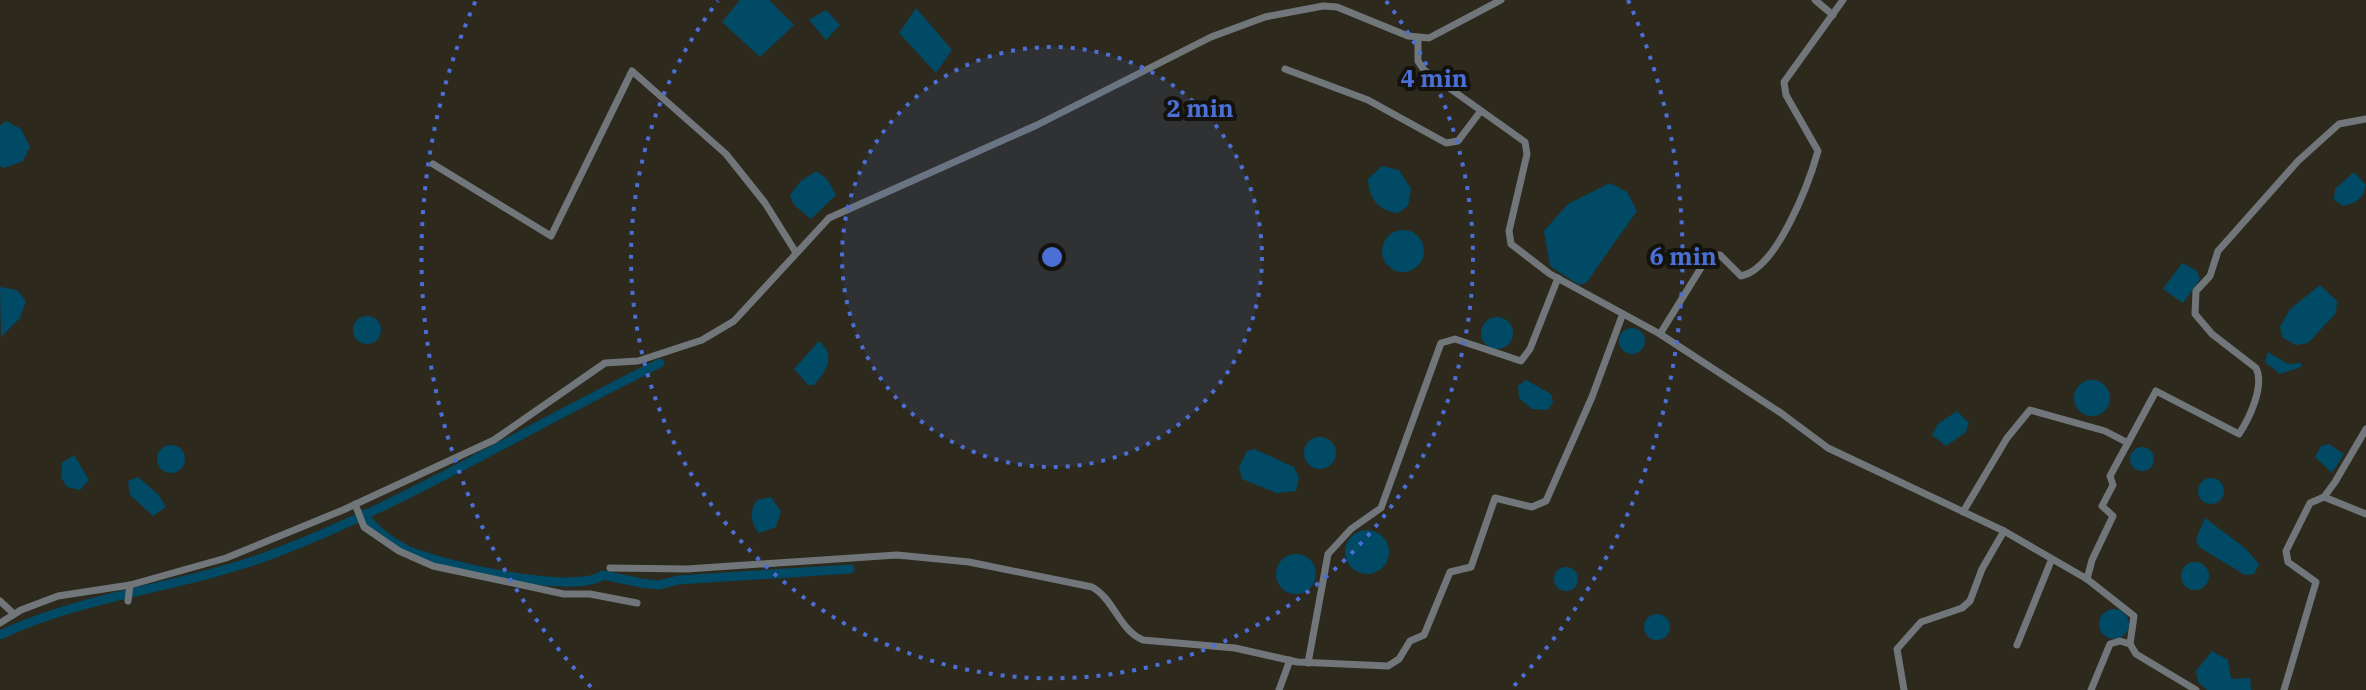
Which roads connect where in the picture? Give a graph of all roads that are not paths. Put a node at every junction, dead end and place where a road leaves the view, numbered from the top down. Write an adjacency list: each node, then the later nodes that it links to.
1 (1501, 0): 5 (street)
2 (1815, 0): 4 (street)
3 (1843, 0): 4 (street)
4 (1833, 15): 13 (street)
5 (1418, 43): 7 (street); 10 (street)
6 (1285, 69): 7 (street)
7 (1480, 112): 11 (street)
8 (2366, 119): 15 (street)
9 (433, 164): 10 (street)
10 (795, 251): 17 (street)
11 (1558, 278): 12 (street); 33 (street)
12 (1622, 316): 13 (street); 33 (street)
13 (1660, 334): 18 (street)
14 (2366, 429): 16 (street)
15 (2128, 443): 18 (street); 23 (street)
16 (2324, 497): 19 (street); 38 (street)
17 (355, 504): 24 (street); 27 (street)
18 (1963, 512): 20 (street)
19 (2366, 514)
20 (2004, 531): 21 (street); 35 (street)
21 (2051, 561): 23 (street); 31 (street)
22 (610, 568): 32 (street)
23 (2087, 579): 30 (street)
24 (130, 585): 26 (street); 28 (street)
25 (0, 601): 28 (street)
26 (128, 601)
27 (637, 603)
28 (14, 614): 29 (street)
29 (0, 623)
30 (2130, 644): 36 (street); 37 (street)
31 (2017, 645)
32 (1290, 660): 33 (street); 34 (street)
33 (1308, 663)
34 (1279, 690)
35 (1904, 690)
36 (2091, 690)
37 (2196, 690)
38 (2284, 690)

